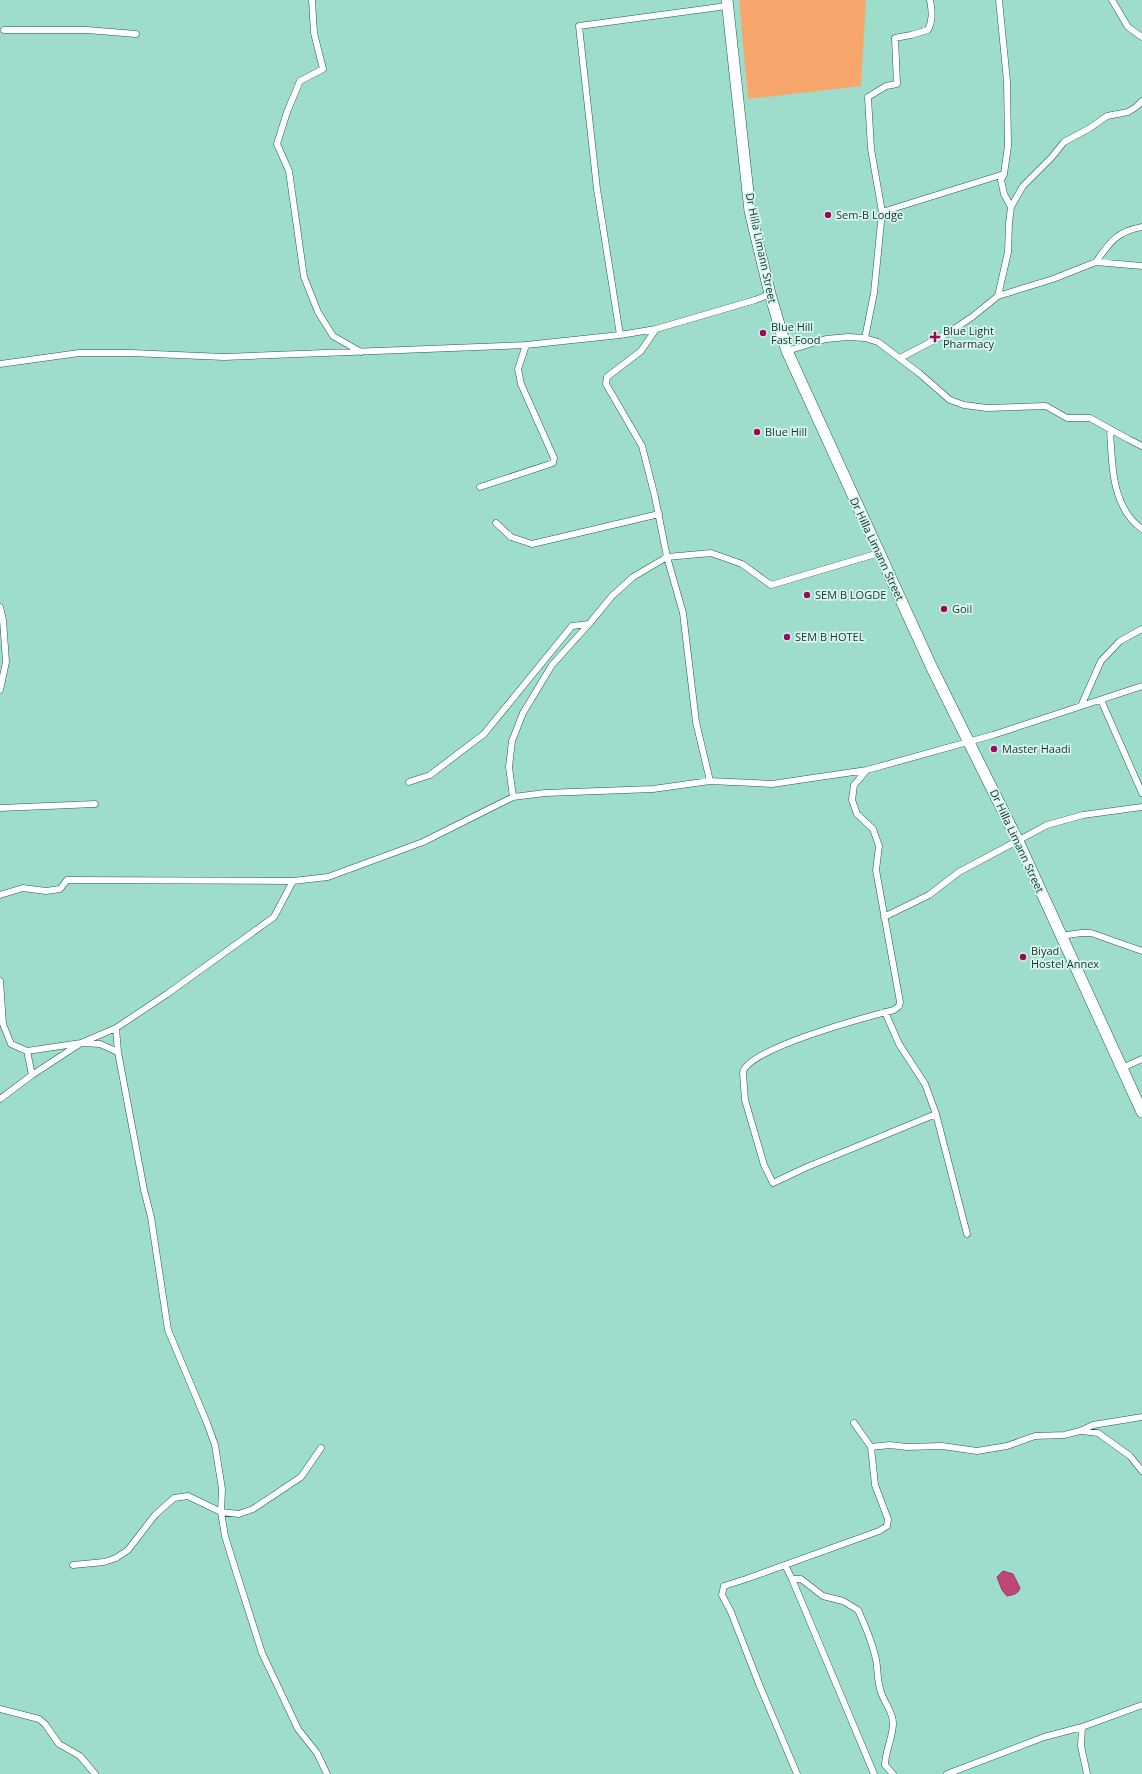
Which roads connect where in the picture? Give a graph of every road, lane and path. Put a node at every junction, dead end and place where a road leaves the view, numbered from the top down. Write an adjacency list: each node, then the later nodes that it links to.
1 (312, 0): 23 (street)
2 (930, 0): 12 (street)
3 (999, 0): 10 (street)
4 (1112, 0): 8 (street)
5 (727, 3): 16 (highway, Dr Hilla Limann Street); 19 (street)
6 (4, 30): 7 (street)
7 (136, 34)
8 (1142, 37)
9 (1142, 101): 11 (street)
10 (1004, 174): 11 (street); 12 (street)
11 (1012, 207): 17 (street)
12 (882, 212): 20 (street)
13 (1142, 227): 14 (street)
14 (1096, 262): 15 (street); 17 (street)
15 (1142, 266)
16 (770, 294): 18 (street); 22 (highway, Dr Hilla Limann Street)
17 (998, 296): 24 (street)
18 (656, 329): 19 (street); 29 (street)
19 (620, 335): 21 (street)
20 (865, 338): 22 (street); 24 (street)
21 (526, 345): 23 (street); 28 (street)
22 (787, 351): 32 (highway, Dr Hilla Limann Street)
23 (361, 352): 25 (street)
24 (900, 358): 26 (street)
25 (0, 364)
26 (1110, 429): 27 (street); 31 (street)
27 (1142, 446)
28 (480, 487)
29 (659, 514): 30 (street); 33 (street)
30 (496, 524)
31 (1142, 529)
32 (879, 553): 33 (street); 41 (highway, Dr Hilla Limann Street)
33 (667, 557): 35 (street); 43 (street)
34 (0, 607): 38 (street)
35 (589, 624): 44 (street); 46 (street)
36 (1142, 629): 40 (street)
37 (1142, 686): 39 (street)
38 (0, 690)
39 (1101, 700): 40 (street); 45 (street)
40 (1081, 706): 41 (street)
41 (969, 741): 42 (street); 50 (highway, Dr Hilla Limann Street)
42 (867, 770): 43 (street); 53 (street)
43 (710, 781): 46 (street)
44 (409, 782)
45 (1142, 793)
46 (513, 797): 51 (street)
47 (94, 804): 49 (street)
48 (1142, 807): 50 (street)
49 (0, 808)
50 (1018, 841): 53 (street); 54 (highway, Dr Hilla Limann Street)
51 (293, 881): 52 (street); 58 (street)
52 (0, 895)
53 (884, 917): 57 (street)
54 (1061, 936): 55 (street); 63 (highway, Dr Hilla Limann Street)
55 (1142, 951)
56 (0, 981): 60 (street)
57 (885, 1012): 67 (street); 67 (street)
58 (116, 1028): 59 (street); 61 (street)
59 (81, 1043): 60 (street); 61 (street); 64 (street)
60 (27, 1050): 64 (street)
61 (118, 1052): 75 (street)
62 (1142, 1059): 63 (street)
63 (1122, 1068): 66 (highway, Dr Hilla Limann Street)
64 (32, 1075): 65 (street)
65 (0, 1099)
66 (1142, 1112)
67 (936, 1114): 68 (street)
68 (967, 1234)
69 (1142, 1417): 71 (street)
70 (854, 1423): 72 (street)
71 (1080, 1431): 72 (street); 74 (street)
72 (871, 1447): 77 (street)
73 (322, 1448): 75 (street)
74 (1142, 1471)
75 (221, 1512): 76 (street); 83 (street)
76 (73, 1565)
77 (785, 1565): 78 (street); 84 (street)
78 (792, 1579): 85 (street); 86 (street)
79 (1142, 1705): 81 (street)
80 (0, 1709): 82 (street)
81 (1082, 1727): 87 (street); 88 (street)
82 (95, 1774)
83 (327, 1774)
84 (797, 1774)
85 (874, 1774)
86 (893, 1774)
87 (947, 1774)
88 (1087, 1774)

